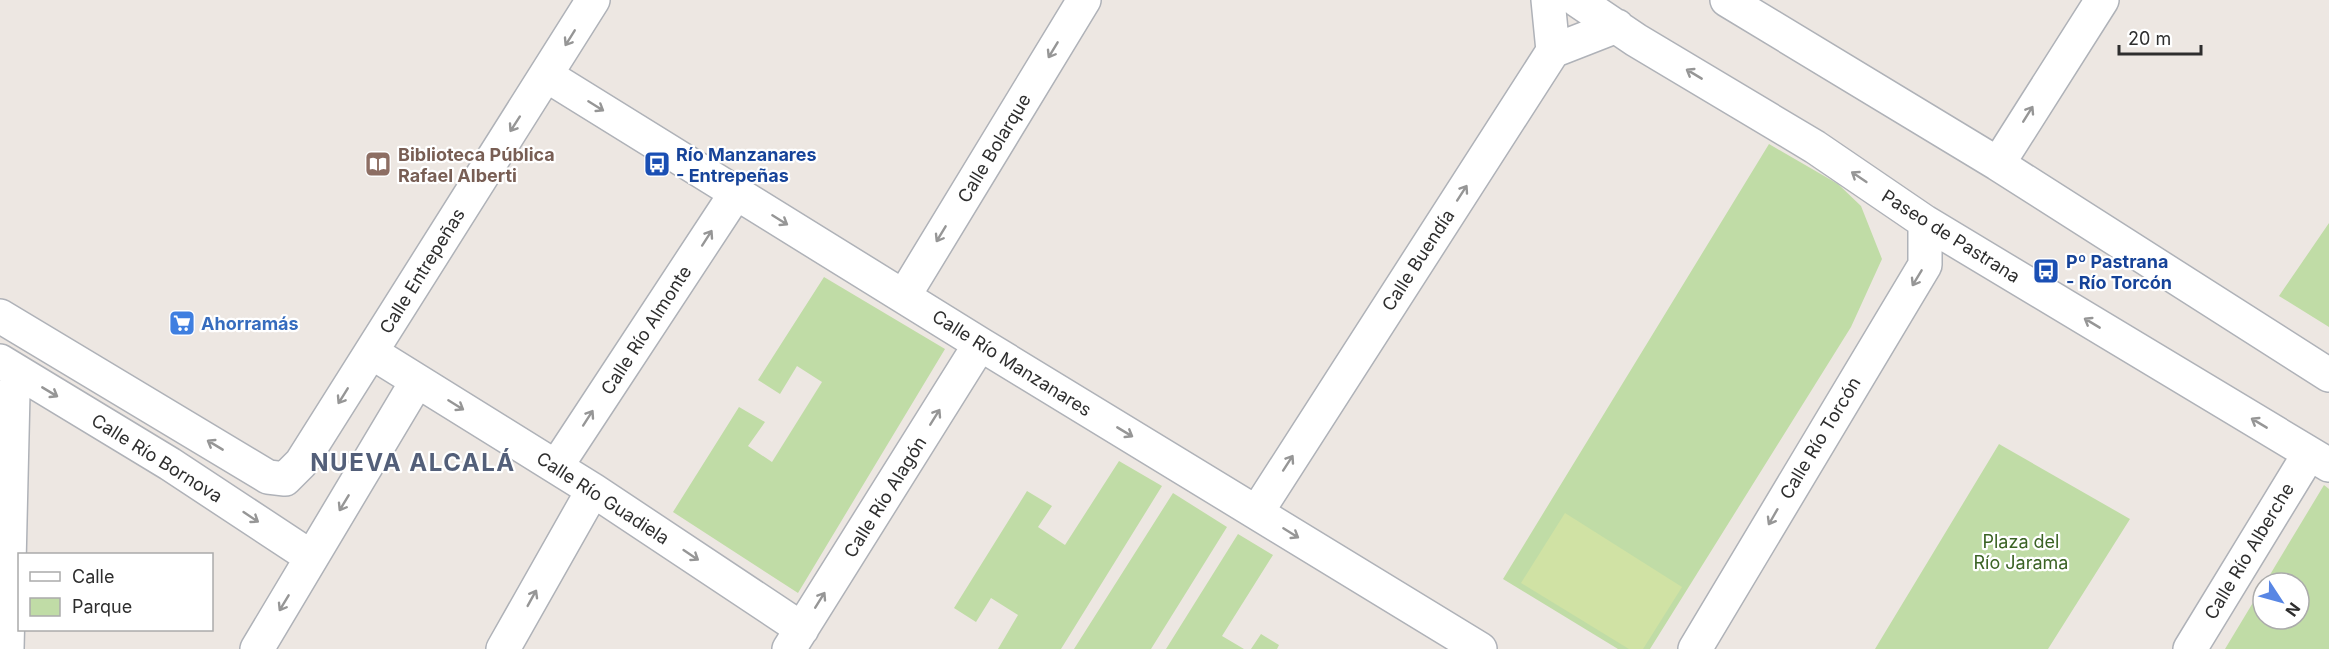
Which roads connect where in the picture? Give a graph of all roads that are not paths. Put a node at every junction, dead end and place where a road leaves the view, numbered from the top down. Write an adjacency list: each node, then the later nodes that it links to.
1 (594, 0): 9 (street, Calle Entrepeñas, one-way to 9)
2 (1084, 0): 13 (street, Calle Bolarque, one-way to 13)
3 (1548, 0): 8 (street)
4 (1577, 0): 7 (street, Paseo de Pastrana)
5 (1727, 0): 10 (street)
6 (2102, 0): 10 (street, one-way to 6)
7 (1617, 26): 8 (street); 12 (street, Paseo de Pastrana, one-way to 7)
8 (1552, 51): 23 (street, Calle Buendía, one-way to 8)
9 (546, 75): 11 (street, Calle Río Manzanares, one-way to 11); 16 (street, Calle Entrepeñas, one-way to 16)
10 (1998, 164): 18 (street)
11 (736, 193): 13 (street, Calle Río Manzanares, one-way to 13); 21 (street, Calle Río Almonte, one-way to 11)
12 (1925, 222): 20 (street, Paseo de Pastrana, one-way to 12); 30 (street, Calle Río Torcón, one-way to 30)
13 (904, 296): 15 (street, Calle Río Manzanares)
14 (1, 321): 16 (street, Calle Entrepeñas, one-way to 14)
15 (980, 344): 23 (street, Calle Río Manzanares, one-way to 23); 25 (street, Calle Río Alagón, one-way to 15)
16 (371, 352): 19 (street, Calle Río Guadiela)
17 (10, 367): 24 (street, Calle Río Bornova, one-way to 24); 27 (street)
18 (2329, 375)
19 (417, 381): 21 (street, Calle Río Guadiela, one-way to 21); 24 (street, one-way to 24)
20 (2319, 460): 31 (street, Calle Río Alberche)
21 (556, 467): 22 (street, Calle Río Guadiela)
22 (593, 490): 25 (street, Calle Río Guadiela, one-way to 25); 29 (street, one-way to 22)
23 (1257, 512): 26 (street, Calle Río Manzanares, one-way to 26)
24 (311, 557): 28 (street, one-way to 28)
25 (795, 639)
26 (1466, 645)
27 (7, 649)
28 (257, 649)
29 (503, 649)
30 (1695, 649)
31 (2190, 649)

